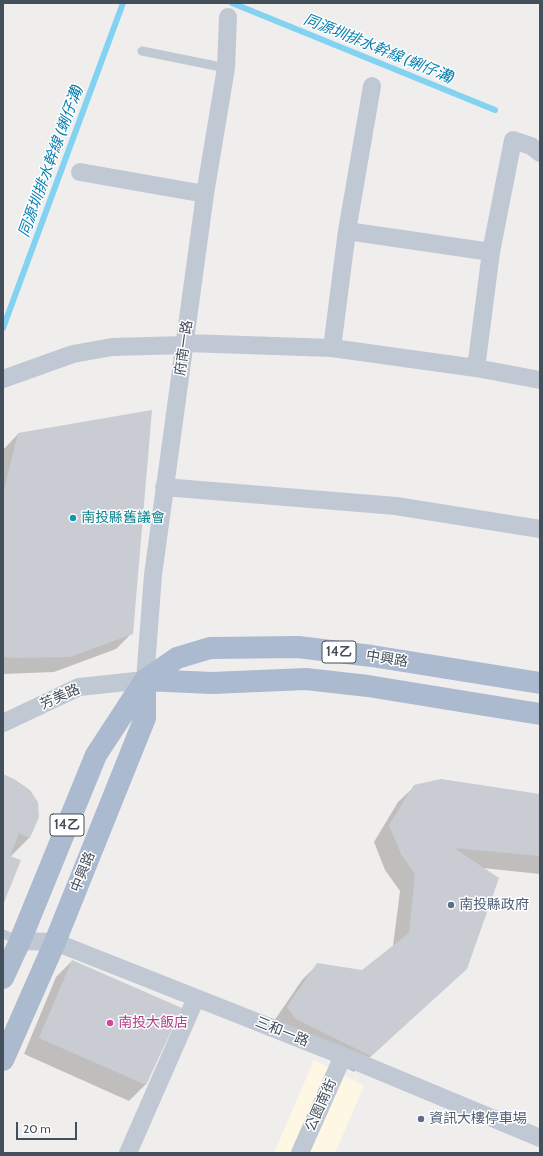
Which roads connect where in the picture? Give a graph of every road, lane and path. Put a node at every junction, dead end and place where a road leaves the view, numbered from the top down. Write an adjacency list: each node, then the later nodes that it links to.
1 (228, 17): 3 (street, 府南一路)
2 (142, 51): 3 (lane)
3 (226, 68): 7 (street, 府南一路)
4 (372, 86): 8 (street)
5 (540, 153): 9 (street)
6 (80, 172): 7 (street)
7 (205, 194): 10 (street, 府南一路)
8 (347, 231): 9 (street); 11 (street)
9 (491, 252): 12 (street)
10 (184, 345): 11 (street); 13 (street); 15 (street, 府南一路)
11 (332, 348): 12 (street)
12 (476, 368): 14 (street)
13 (3, 379)
14 (540, 380)
15 (164, 487): 16 (street); 18 (street, 府南一路)
16 (540, 529)
17 (372, 656): 18 (main road, 中興路 / 14乙); 19 (main road, 中興路 / 14乙); 20 (main road)
18 (145, 680): 20 (main road, 14乙); 22 (street, 芳美路); 23 (main road, 中興路 / 14乙); 24 (main road, 中興路 / 14乙)
19 (540, 683)
20 (368, 686): 21 (main road, 14乙)
21 (540, 714)
22 (3, 723)
23 (12, 937): 24 (street, 三和一路); 25 (main road, 中興路 / 14乙)
24 (55, 942): 26 (street, 三和一路); 28 (main road, 中興路 / 14乙)
25 (3, 978)
26 (196, 998): 27 (street, 三和一路); 30 (street)
27 (343, 1056): 29 (street, 三和一路); 31 (street, 公園南街)
28 (3, 1060)
29 (540, 1138)
30 (128, 1153)
31 (300, 1153)

